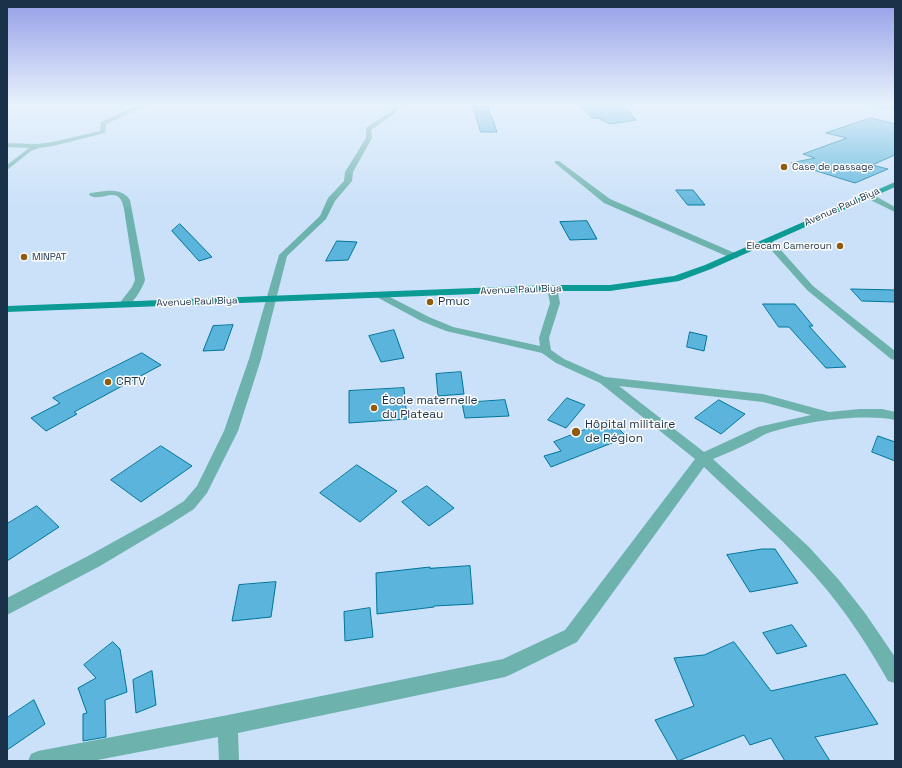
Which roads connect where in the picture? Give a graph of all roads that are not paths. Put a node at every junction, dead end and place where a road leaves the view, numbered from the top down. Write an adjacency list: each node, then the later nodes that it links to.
1 (70, 140): 4 (street)
2 (368, 140): 15 (street)
3 (7, 145): 4 (street)
4 (36, 146): 6 (street)
5 (557, 162): 12 (street)
6 (7, 168)
7 (895, 184): 9 (main road, Avenue Paul Biya)
8 (92, 195): 16 (street)
9 (867, 195): 10 (street); 11 (main road, Avenue Paul Biya)
10 (895, 210)
11 (768, 241): 12 (main road, Avenue Paul Biya); 19 (street)
12 (734, 256): 13 (main road, Avenue Paul Biya)
13 (552, 288): 14 (main road, Avenue Paul Biya); 18 (street)
14 (378, 295): 15 (main road, Avenue Paul Biya); 18 (street)
15 (271, 299): 16 (main road, Avenue Paul Biya); 24 (street)
16 (124, 304): 17 (main road, Avenue Paul Biya)
17 (7, 309)
18 (546, 351): 20 (street)
19 (895, 357)
20 (603, 380): 21 (street); 23 (street)
21 (829, 416): 22 (street); 23 (street)
22 (895, 416)
23 (703, 458): 25 (street); 26 (street)
24 (7, 607)
25 (895, 674)
26 (228, 725): 27 (street); 28 (street)
27 (38, 761)
28 (229, 761)

